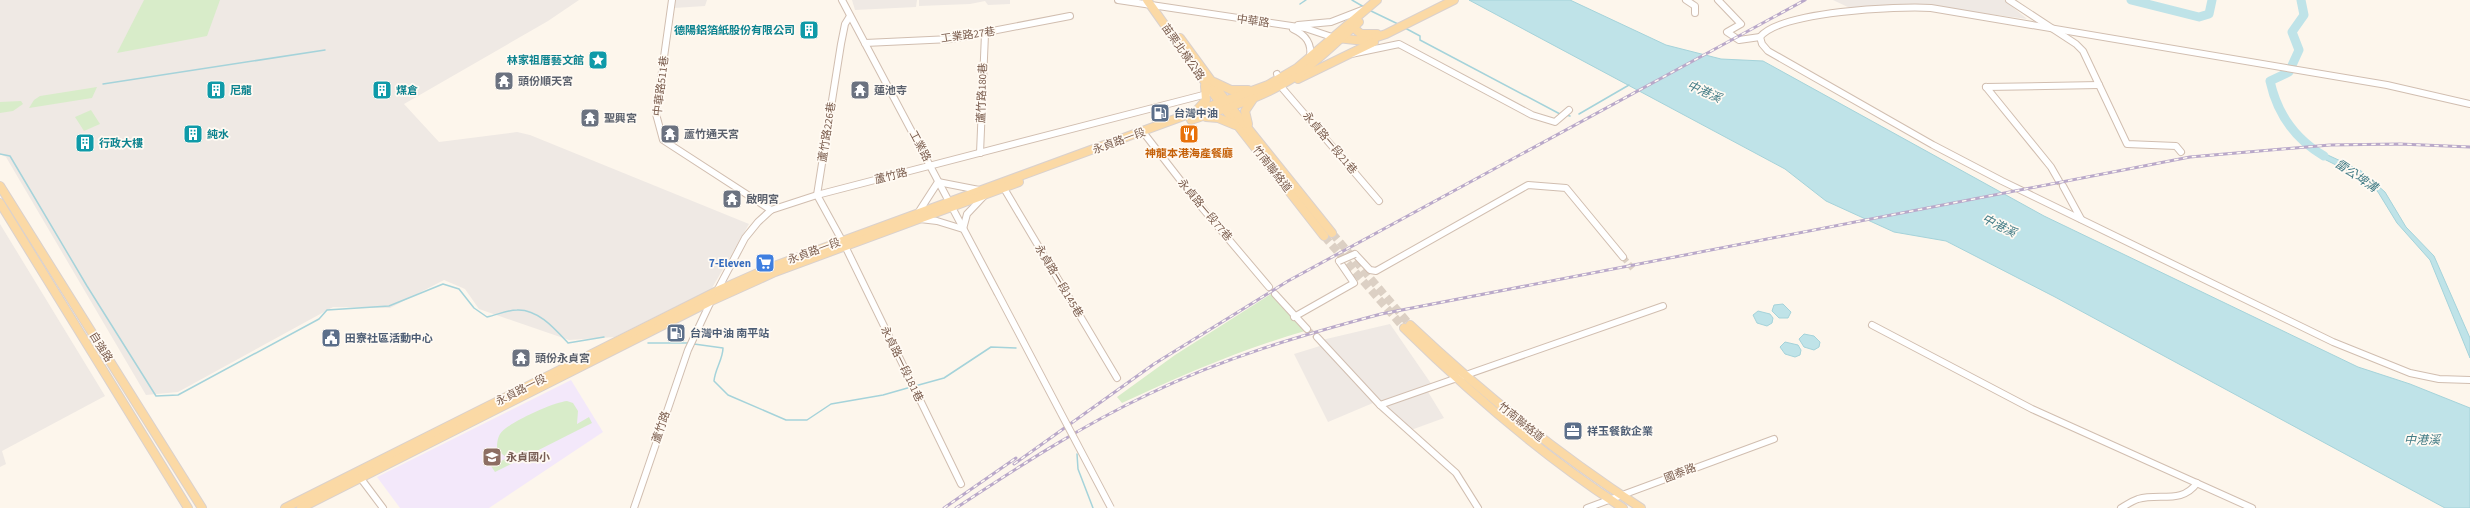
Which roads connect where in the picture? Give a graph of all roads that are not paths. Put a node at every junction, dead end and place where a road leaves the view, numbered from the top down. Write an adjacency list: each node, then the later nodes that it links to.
1 (672, 0): 49 (street, 中華路511巷)
2 (849, 0): 10 (street)
3 (1118, 0): 11 (street, 中華路)
4 (1377, 0): 12 (main road)
5 (1385, 0): 16 (main road)
6 (1454, 0): 20 (main road)
7 (1686, 0): 13 (street)
8 (1718, 0): 21 (street)
9 (2009, 0): 17 (street)
10 (843, 3): 14 (street, 工業路)
11 (1152, 3): 18 (street, 中華路); 27 (main road, 苗栗北橫公路)
12 (1370, 6): 16 (main road); 18 (street)
13 (1695, 13)
14 (850, 16): 23 (street, 工業路); 45 (street, 蘆竹路226巷)
15 (1070, 16): 19 (street, 工業路27巷)
16 (1353, 23): 20 (main road); 22 (main road, 永貞路一段)
17 (2044, 25): 21 (street); 28 (street); 31 (street)
18 (1286, 26): 22 (street, 中華路); 25 (street)
19 (985, 34): 23 (street, 工業路27巷); 39 (street, 蘆竹路180巷)
20 (1386, 34): 22 (main road, 中華路); 24 (main road)
21 (1760, 37): 51 (street)
22 (1336, 38): 25 (main road, 永貞路一段); 26 (main road, 永貞路一段)
23 (865, 43): 40 (street, 工業路)
24 (1350, 54): 26 (main road); 33 (street)
25 (1310, 57): 26 (main road, 永貞路一段)
26 (1280, 79): 29 (main road, 永貞路一段); 46 (street, 永貞路一段21巷)
27 (1208, 82): 29 (main road); 30 (main road); 32 (main road, 苗栗北橫公路)
28 (2099, 85): 38 (street); 51 (street)
29 (1257, 92): 32 (main road, 永貞路一段); 37 (main road)
30 (1207, 94): 34 (main road); 39 (street, 蘆竹路)
31 (2470, 104)
32 (1225, 105): 34 (main road, 永貞路一段); 35 (main road, 竹南聯絡道); 37 (main road, 竹南聯絡道)
33 (1565, 113)
34 (1192, 117): 35 (main road); 36 (main road, 永貞路一段)
35 (1238, 126): 37 (main road, 竹南聯絡道)
36 (1145, 134): 42 (main road, 永貞路一段); 55 (street, 永貞路一段77巷)
37 (1252, 134)
38 (2181, 152)
39 (980, 153): 40 (street, 蘆竹路)
40 (930, 166): 41 (street, 工業路); 45 (street, 蘆竹路)
41 (938, 182): 44 (street); 48 (street, 工業路); 50 (street)
42 (1002, 185): 44 (main road, 永貞路一段); 66 (street, 永貞路一段145巷)
43 (0, 186): 77 (main road, 自強路)
44 (983, 193): 48 (main road, 永貞路一段); 52 (street)
45 (817, 195): 49 (street, 蘆竹路); 53 (street)
46 (1379, 201)
47 (0, 203): 76 (main road, 自強路)
48 (950, 205): 50 (main road, 永貞路一段); 52 (street, 工業路)
49 (771, 210): 56 (street)
50 (917, 217): 52 (street); 53 (main road, 永貞路一段)
51 (2081, 219): 67 (street)
52 (963, 229): 82 (street, 工業路, bridge)
53 (843, 244): 56 (main road, 永貞路一段); 58 (main road, 永貞路一段); 73 (street, 永貞路一段181巷)
54 (1623, 257): 60 (street, bridge)
55 (1269, 287)
56 (717, 291): 58 (street); 69 (main road, 永貞路一段)
57 (1275, 294): 60 (street)
58 (711, 301): 69 (main road, 永貞路一段); 81 (street, 蘆竹路)
59 (1663, 306): 65 (street)
60 (1294, 317): 63 (street)
61 (1872, 325): 72 (street)
62 (1407, 326): 65 (main road, 竹南聯絡道)
63 (1307, 329)
64 (1317, 337): 68 (street)
65 (1460, 377): 68 (street); 74 (main road, 竹南聯絡道); 75 (main road, 竹南聯絡道)
66 (1117, 378)
67 (2470, 380)
68 (1380, 405): 83 (street)
69 (453, 427): 71 (main road, 永貞路一段)
70 (1774, 439): 74 (street, 國泰路)
71 (358, 475): 78 (main road, 永貞路一段); 79 (main road, 永貞路一段); 80 (street)
72 (2197, 483): 87 (street); 88 (street)
73 (961, 484)
74 (1622, 496): 75 (street, 國泰路); 86 (main road, 竹南聯絡道)
75 (1609, 499): 84 (street, 國泰路); 85 (main road, 竹南聯絡道)
76 (188, 508)
77 (202, 508)
78 (285, 508)
79 (301, 508)
80 (383, 508)
81 (634, 508)
82 (1111, 508)
83 (1478, 508)
84 (1587, 508)
85 (1623, 508)
86 (1641, 508)
87 (2121, 508)
88 (2252, 508)

